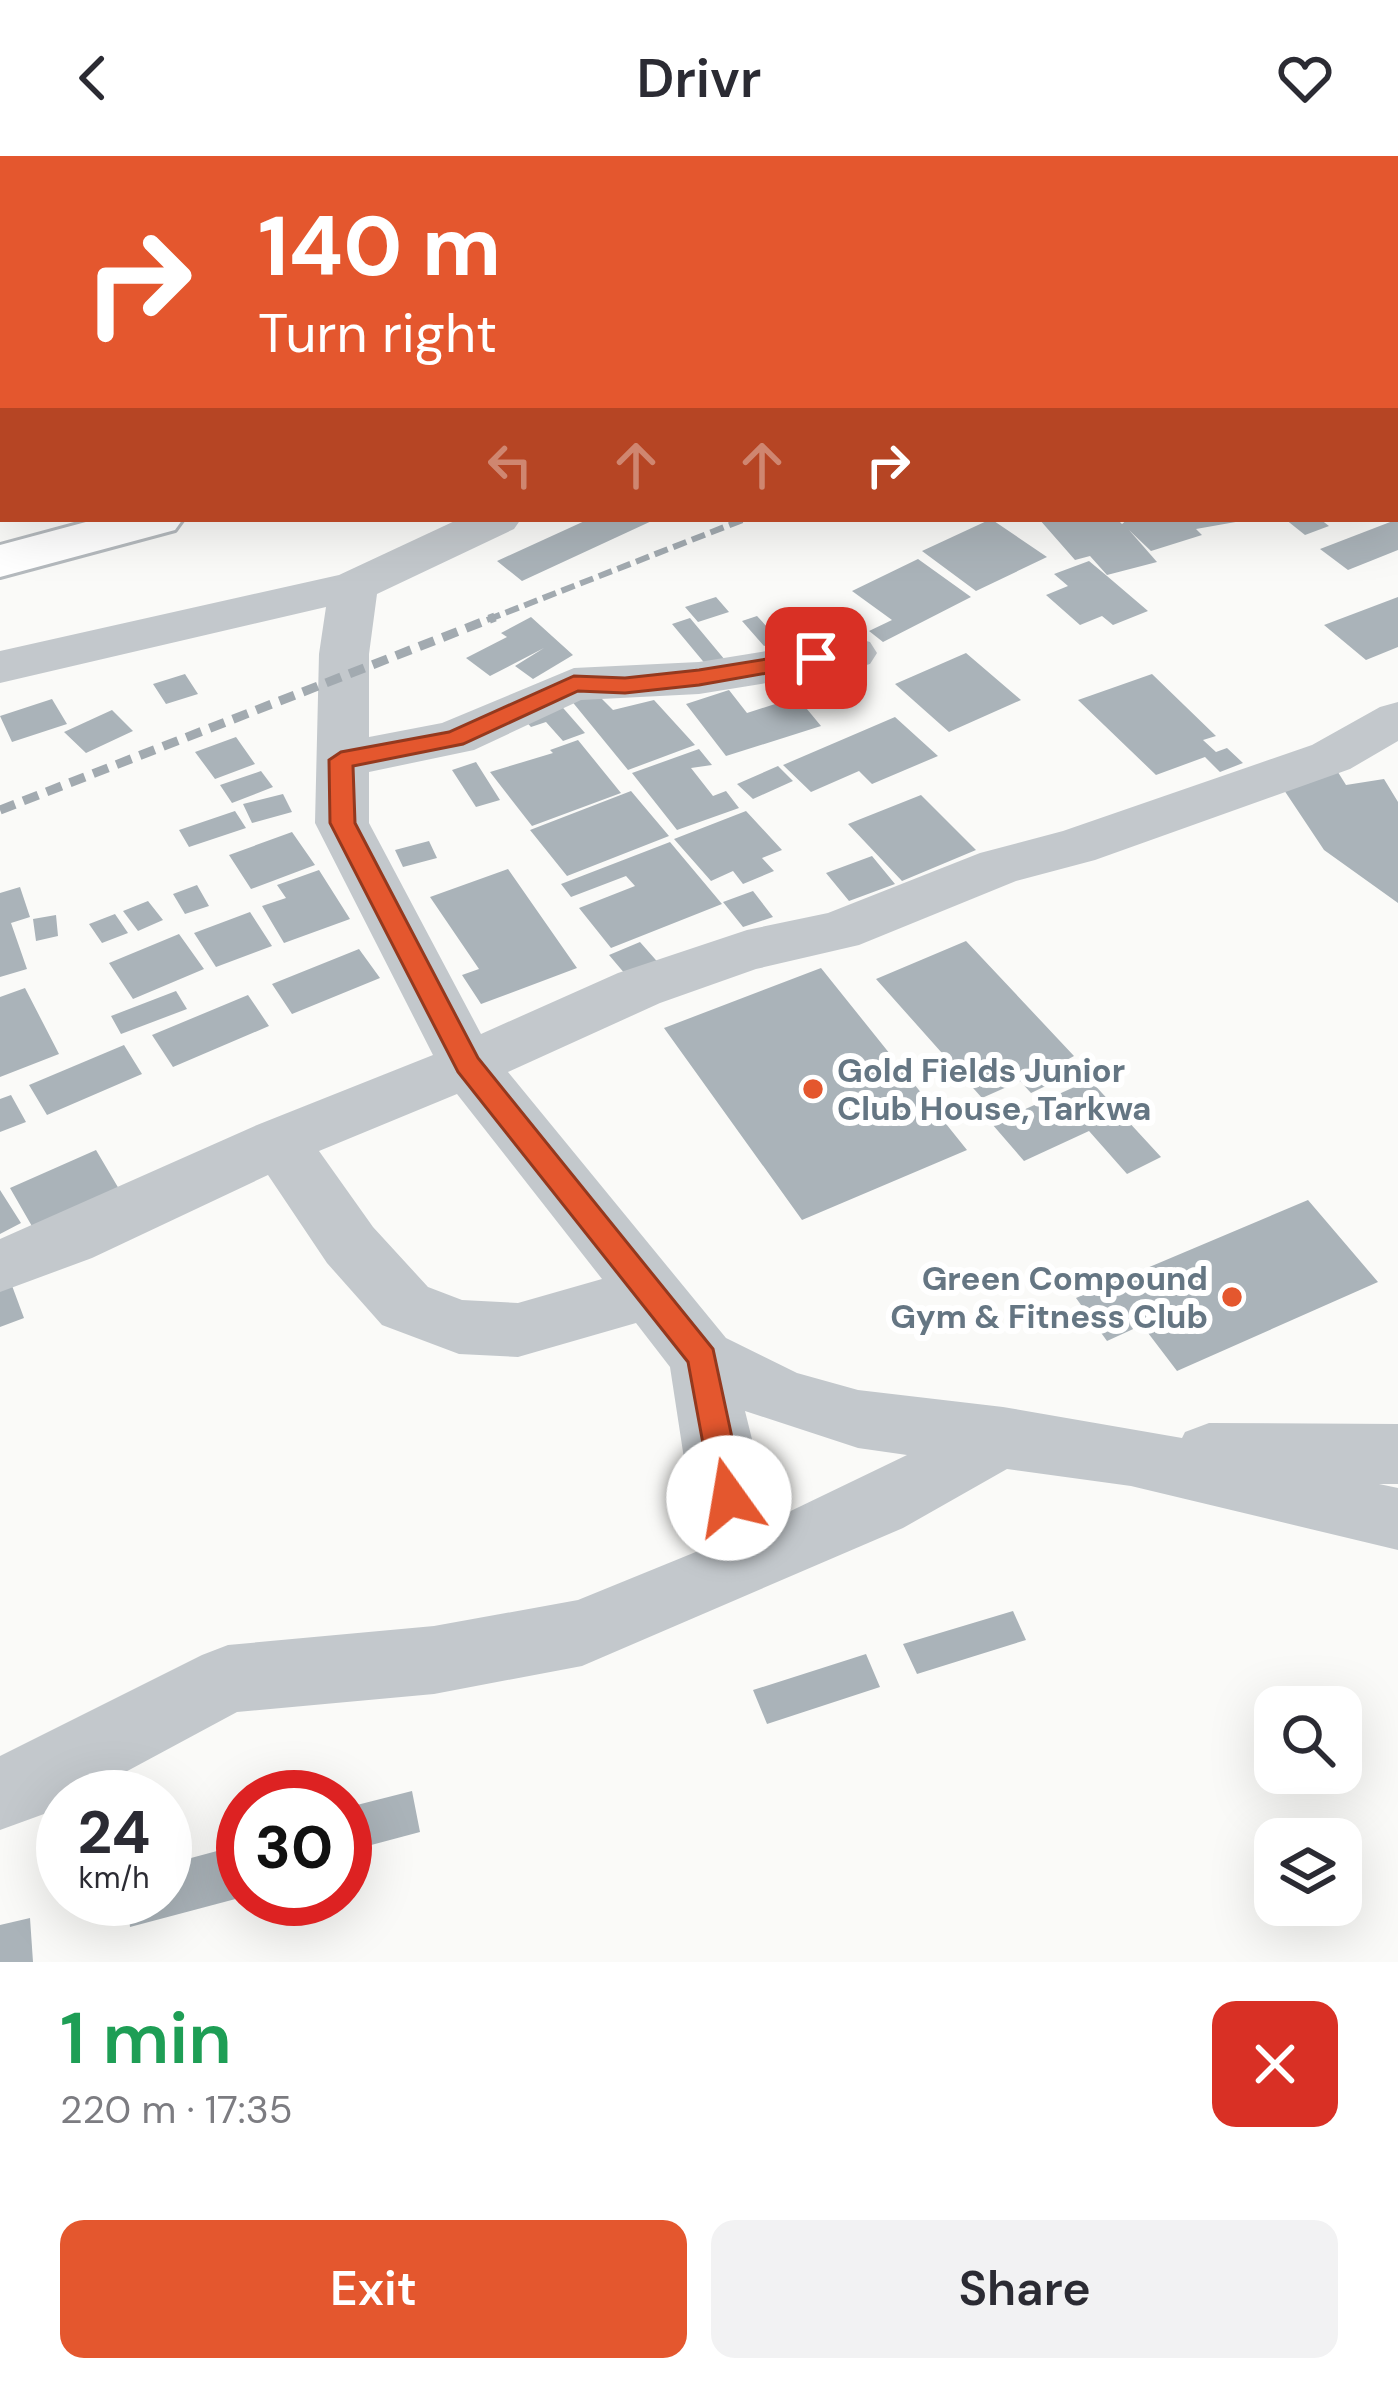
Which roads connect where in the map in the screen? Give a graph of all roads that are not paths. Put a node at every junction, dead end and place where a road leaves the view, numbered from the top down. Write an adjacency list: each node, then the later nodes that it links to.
1 (147, 522): 3 (main road)
2 (491, 522): 4 (street)
3 (0, 561)
4 (354, 586): 6 (street); 8 (street)
5 (852, 653): 8 (street)
6 (0, 667)
7 (1398, 719): 9 (street)
8 (341, 760): 9 (street)
9 (468, 1065): 10 (street); 12 (street)
10 (279, 1142): 11 (street); 12 (street)
11 (0, 1266)
12 (648, 1293): 13 (street)
13 (702, 1358): 14 (street); 18 (street)
14 (1003, 1436): 16 (street); 18 (street)
15 (1398, 1454): 16 (street)
16 (1131, 1456): 17 (street)
17 (1398, 1519)
18 (749, 1563): 19 (street)
19 (0, 1793)

